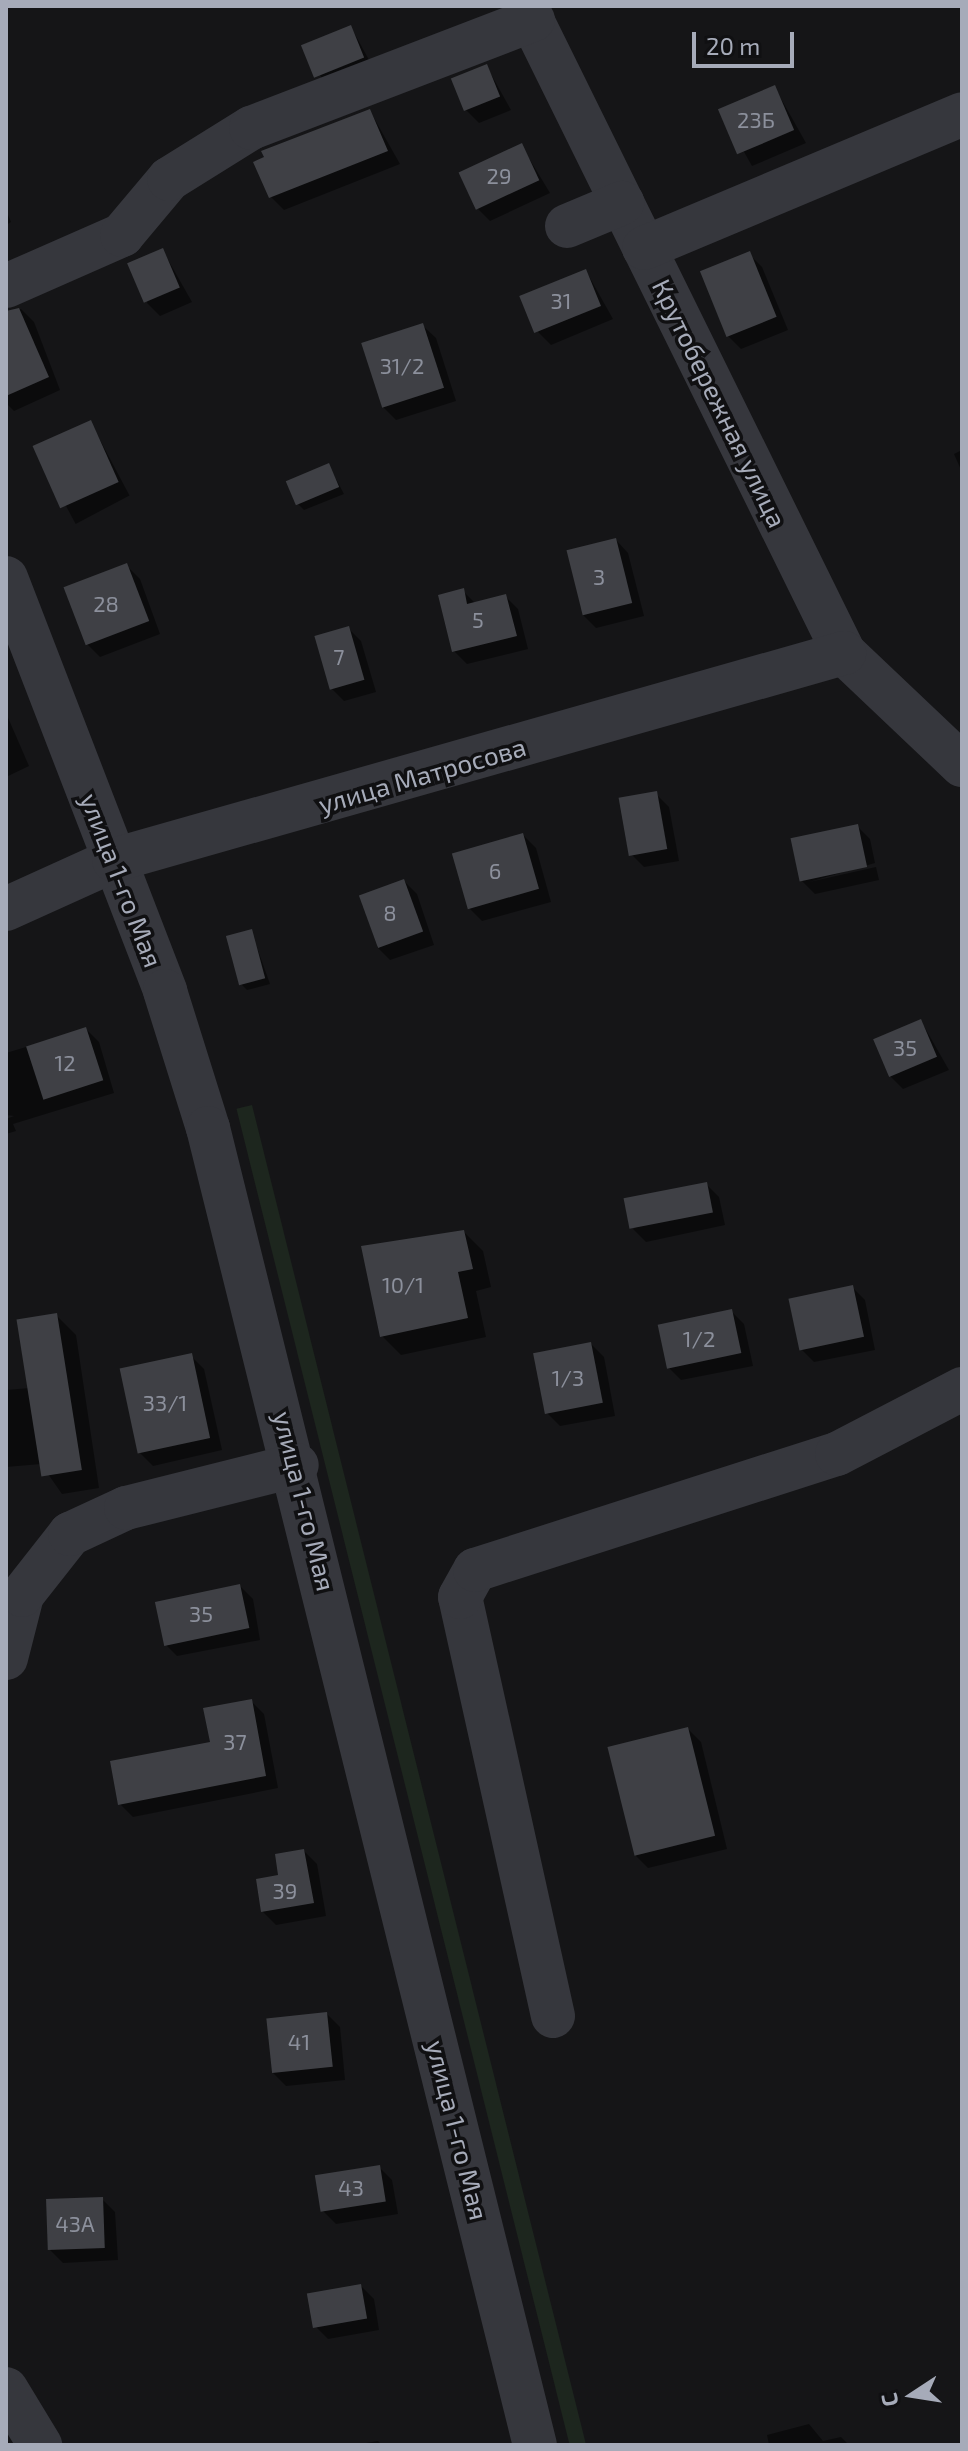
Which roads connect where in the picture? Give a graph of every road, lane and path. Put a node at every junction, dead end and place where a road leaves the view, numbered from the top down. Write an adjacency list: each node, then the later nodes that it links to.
1 (529, 13): 3 (street, Крутобережная улица); 6 (street)
2 (962, 114): 5 (street)
3 (622, 203): 4 (street); 5 (street, Крутобережная улица)
4 (567, 226)
5 (644, 248): 8 (street, Крутобережная улица)
6 (6, 286)
7 (6, 578): 10 (street, улица 1-го Мая)
8 (844, 653): 9 (street, Крутобережная улица); 10 (street, улица Матросова)
9 (962, 765)
10 (114, 860): 11 (street, улица Матросова); 13 (street, улица 1-го Мая)
11 (6, 909)
12 (962, 1389): 15 (street)
13 (297, 1465): 14 (street); 18 (street, улица 1-го Мая)
14 (6, 1658)
15 (553, 2016)
16 (6, 2389): 17 (street)
17 (40, 2445)
18 (535, 2445)

